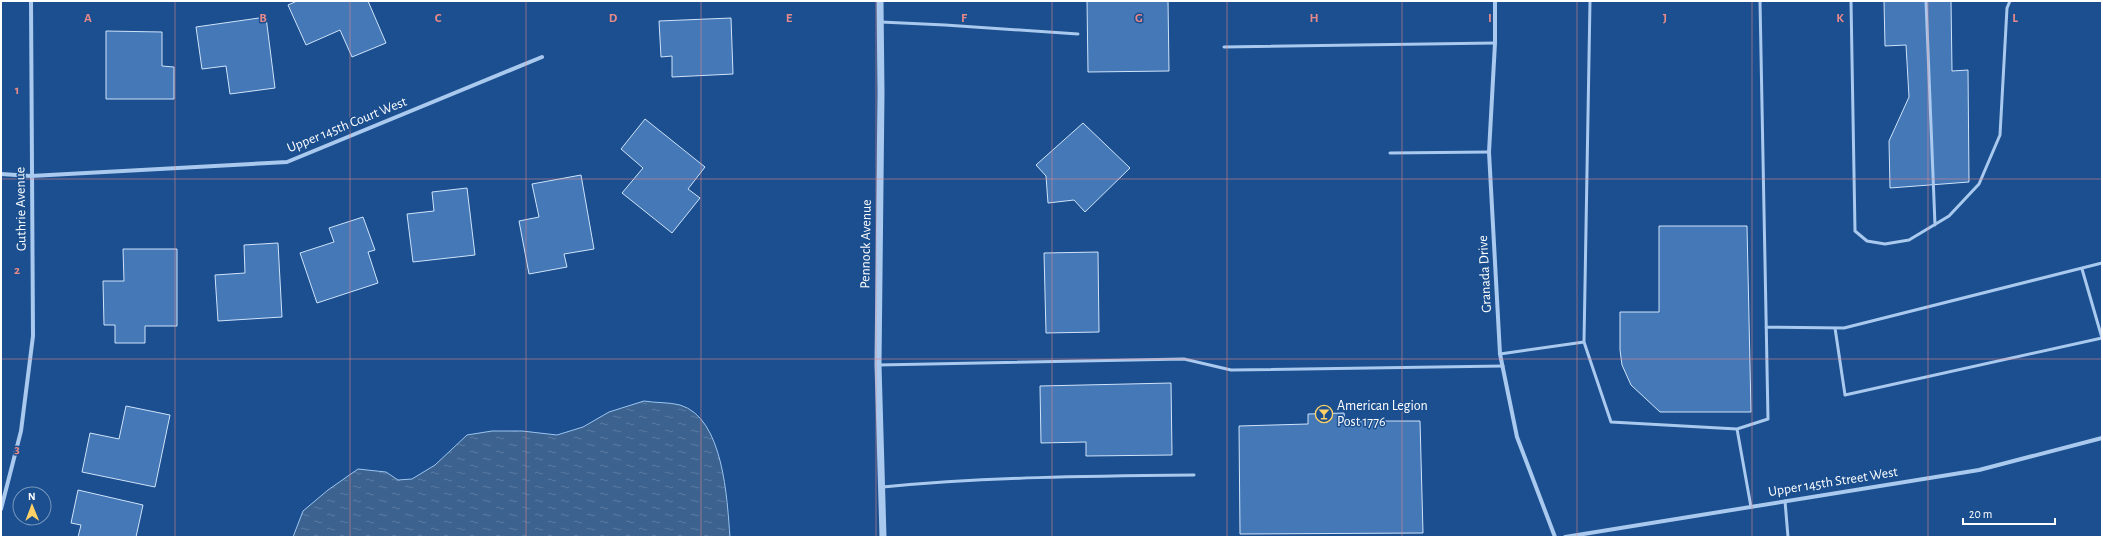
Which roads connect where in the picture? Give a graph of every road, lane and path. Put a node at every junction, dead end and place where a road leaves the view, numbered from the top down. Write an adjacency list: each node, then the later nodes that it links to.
1 (31, 1): 17 (street, Guthrie Avenue)
2 (880, 1): 9 (street, Pennock Avenue)
3 (1495, 1): 11 (street, Granada Drive)
4 (1590, 1): 23 (lane)
5 (1760, 1): 21 (lane)
6 (1851, 1): 18 (lane)
7 (1926, 1): 18 (lane)
8 (2010, 1): 18 (lane)
9 (880, 22): 10 (lane); 25 (street, Pennock Avenue)
10 (1078, 34)
11 (1495, 43): 12 (lane); 14 (street, Granada Drive)
12 (1224, 47)
13 (542, 57): 17 (street, Upper 145th Court West)
14 (1489, 152): 15 (lane); 24 (street, Granada Drive)
15 (1390, 153)
16 (1, 174): 17 (street)
17 (31, 176): 33 (street, Guthrie Avenue)
18 (1935, 225)
19 (2102, 263): 20 (lane)
20 (2082, 269): 22 (lane); 22 (lane)
21 (1766, 327): 22 (lane); 27 (lane)
22 (1836, 328)
23 (1584, 342): 24 (lane); 27 (lane)
24 (1500, 354): 26 (street, Granada Drive)
25 (878, 365): 26 (lane); 30 (street, Pennock Avenue)
26 (1503, 366): 35 (street, Granada Drive)
27 (1737, 430): 32 (lane)
28 (2102, 439): 31 (street, Upper 145th Street West)
29 (1194, 475): 30 (lane)
30 (883, 487): 34 (street, Pennock Avenue)
31 (1785, 501): 32 (street, Upper 145th Street West); 37 (lane)
32 (1751, 507): 36 (street, Upper 145th Street West)
33 (1, 509)
34 (883, 537)
35 (1555, 537)
36 (1565, 537)
37 (1788, 537)

